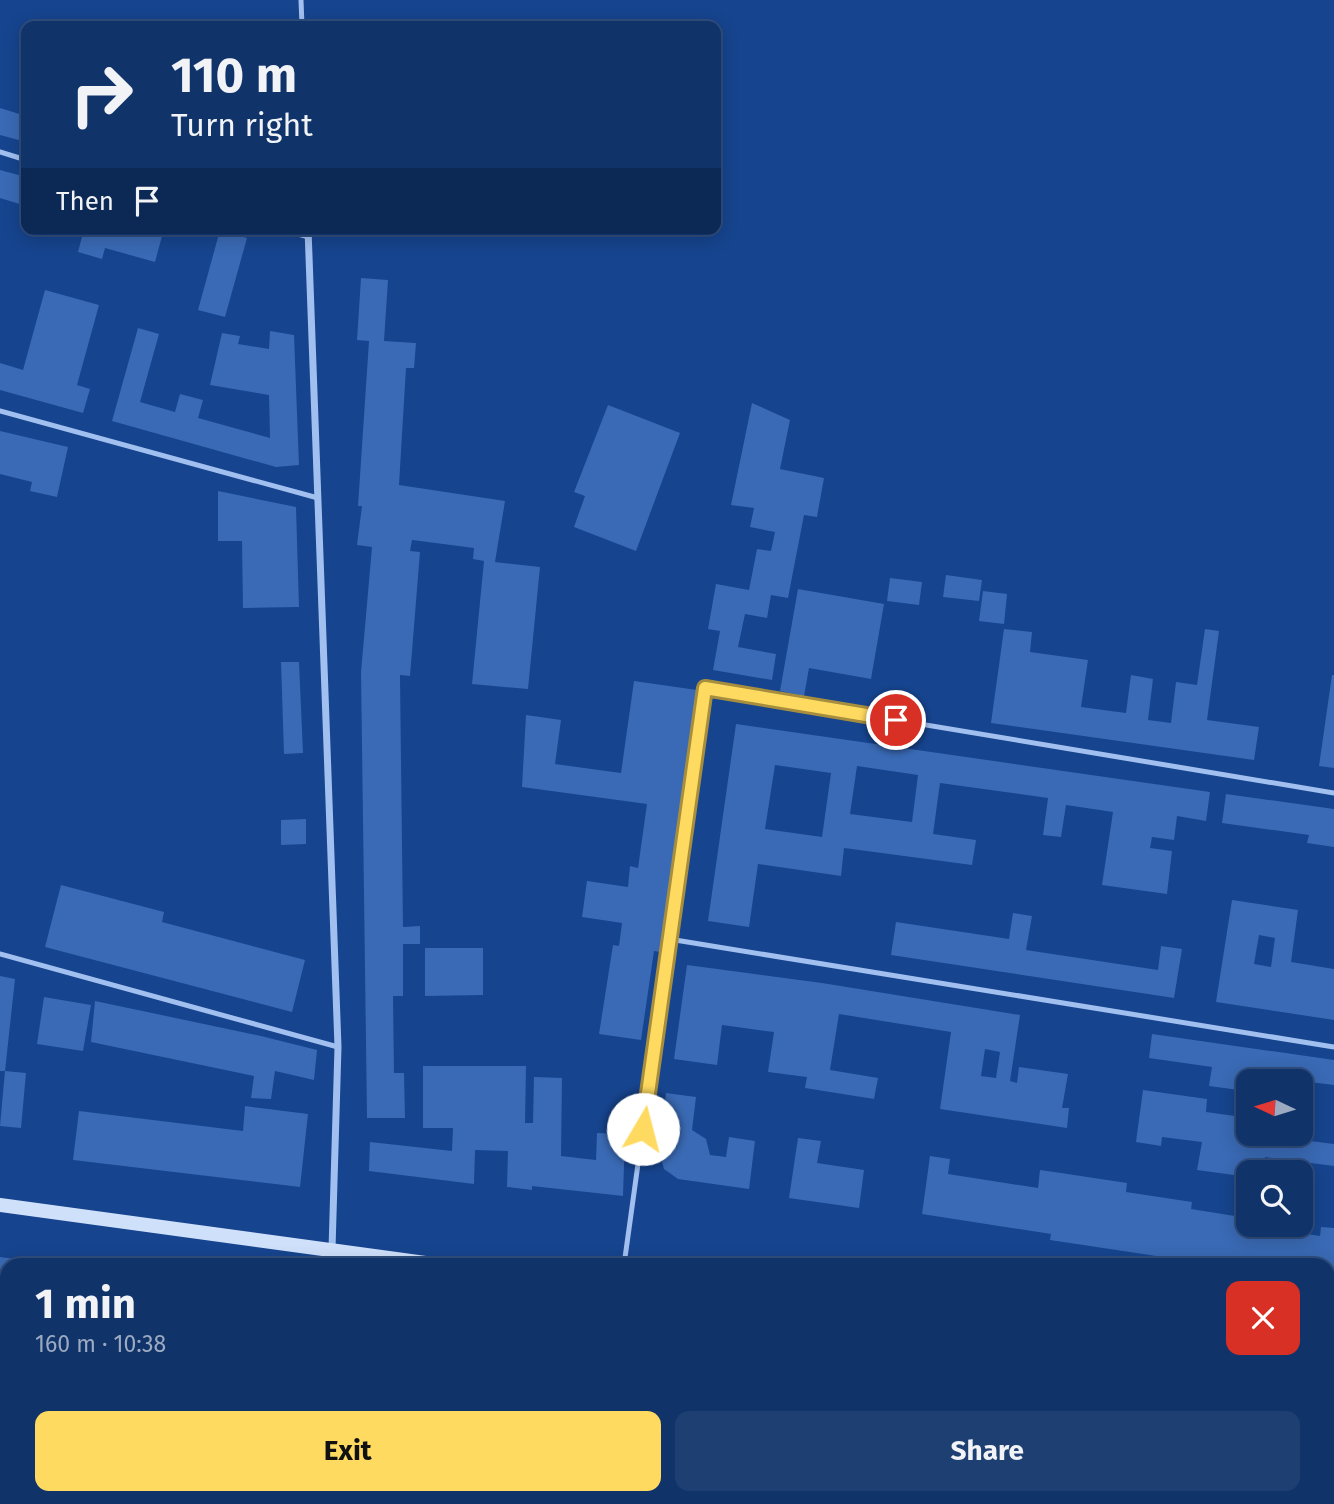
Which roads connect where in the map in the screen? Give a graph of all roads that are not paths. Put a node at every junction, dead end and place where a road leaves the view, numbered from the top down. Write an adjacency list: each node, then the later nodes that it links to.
1 (301, 0): 2 (lane)
2 (302, 21)
3 (0, 152): 4 (lane)
4 (21, 158)
5 (308, 235): 7 (street)
6 (0, 411): 7 (lane)
7 (318, 498): 11 (street)
8 (1334, 793): 9 (lane)
9 (669, 939): 12 (lane); 17 (lane)
10 (0, 954): 11 (lane)
11 (338, 1047): 14 (street)
12 (1334, 1047)
13 (0, 1205): 14 (main road)
14 (332, 1250): 15 (street); 16 (main road)
15 (334, 1258)
16 (390, 1258)
17 (625, 1258)

